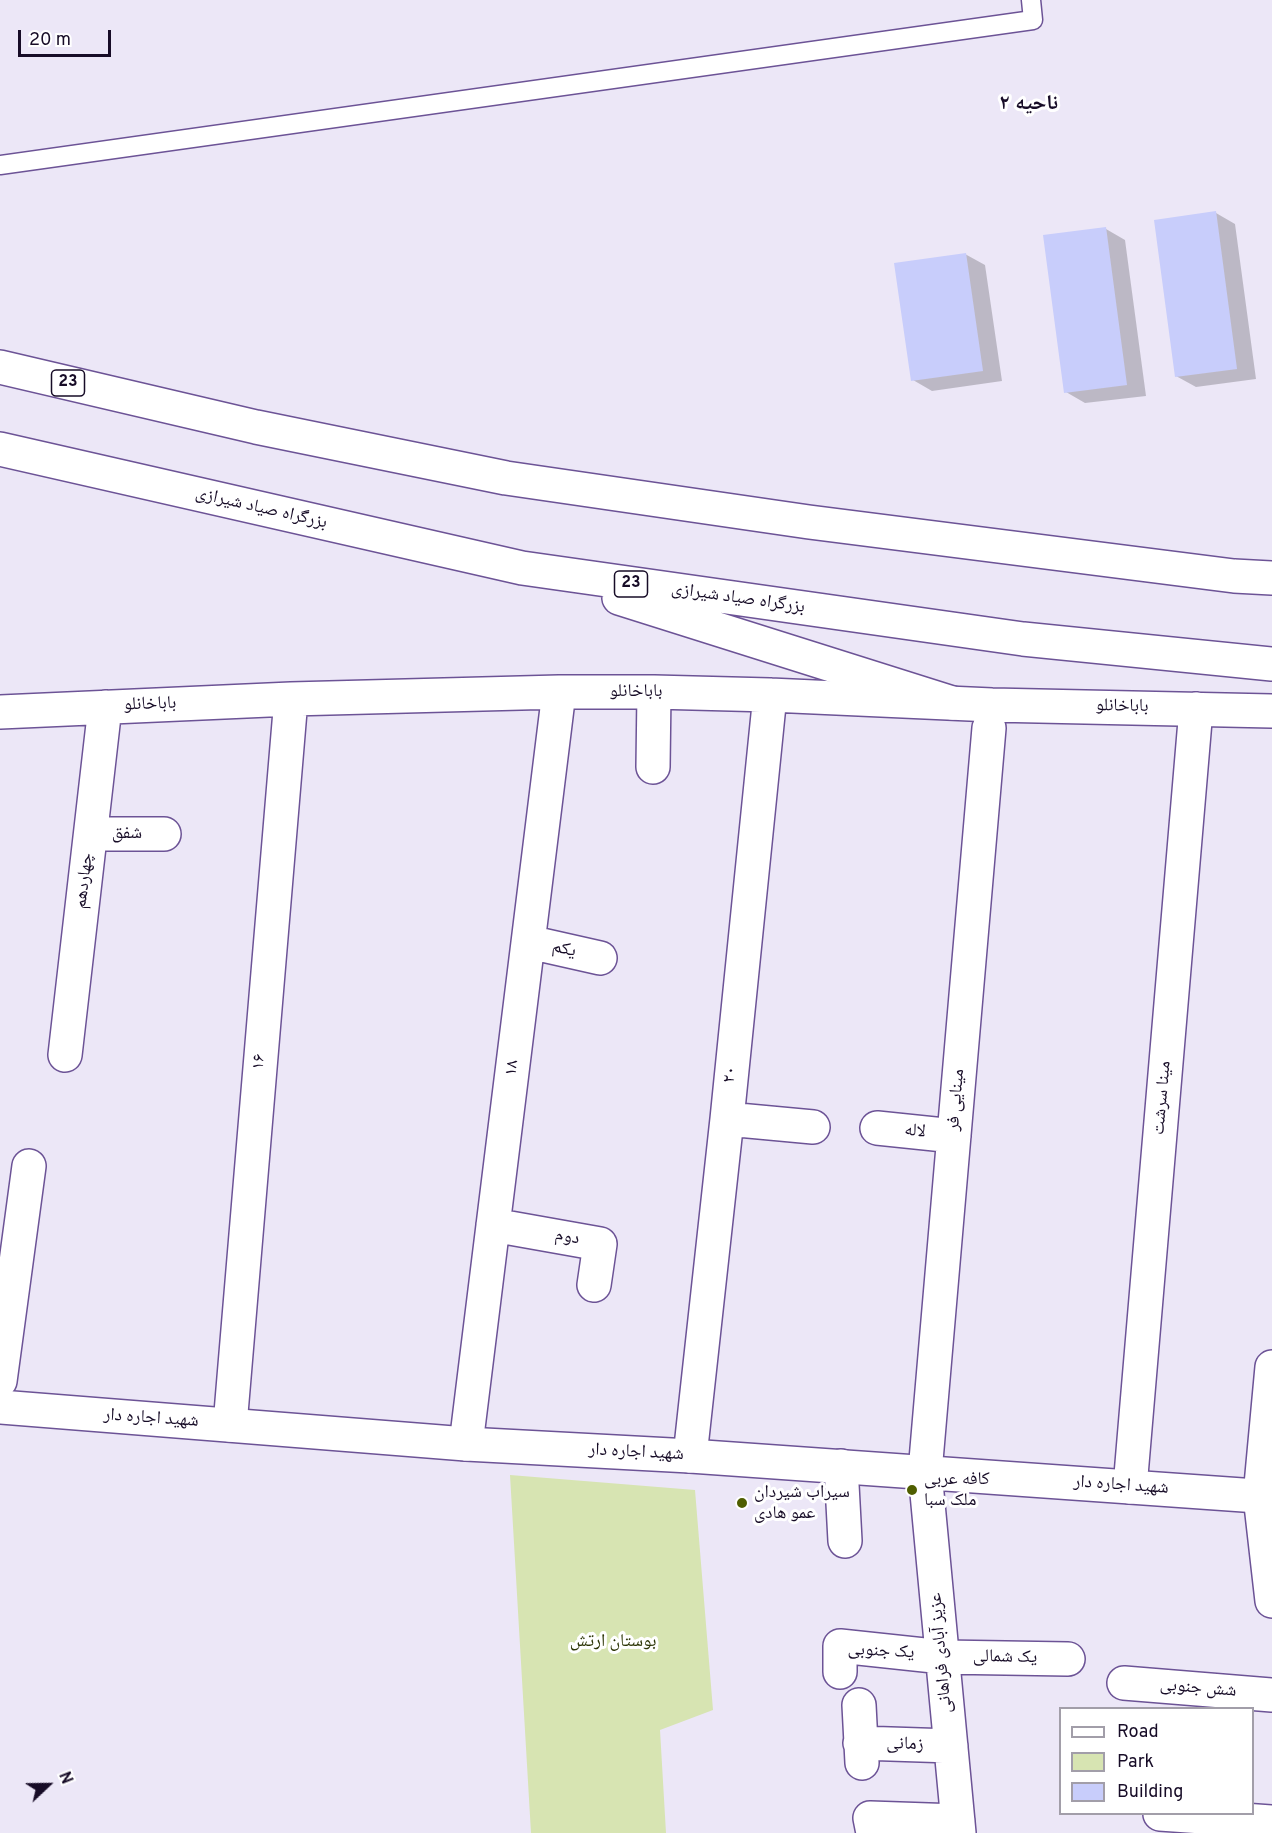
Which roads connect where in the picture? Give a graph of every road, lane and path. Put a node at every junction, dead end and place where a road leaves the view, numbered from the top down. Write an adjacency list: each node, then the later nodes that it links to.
1 (1031, 0): 2 (lane)
2 (0, 165)
3 (0, 367): 6 (main road, 23)
4 (0, 449): 5 (main road, بزرگراه صیاد شیرازی / 23)
5 (522, 568): 7 (main road, بزرگراه صیاد شیرازی / 23); 12 (main road)
6 (1272, 578)
7 (1272, 664)
8 (559, 692): 9 (main road, باباخانلو); 11 (main road, باباخانلو); 21 (main road, ۱۸)
9 (654, 692): 10 (main road, باباخانلو); 18 (main road)
10 (770, 695): 12 (main road, باباخانلو); 24 (main road, ۲۰)
11 (291, 699): 13 (main road, باباخانلو); 35 (main road, ۱۶)
12 (952, 703): 14 (main road, باباخانلو)
13 (105, 706): 16 (main road, باباخانلو); 19 (main road, چهاردهم)
14 (1196, 709): 15 (main road, باباخانلو); 40 (main road, مینا سرشت)
15 (1272, 711)
16 (0, 712)
17 (989, 728): 27 (main road, مینایی فر)
18 (652, 767)
19 (91, 834): 20 (main road, شفق); 23 (main road, چهاردهم)
20 (164, 834)
21 (529, 942): 22 (main road, یکم); 30 (main road, ۱۸)
22 (600, 958)
23 (65, 1055)
24 (727, 1119): 25 (main road); 37 (main road, ۲۰)
25 (813, 1127)
26 (877, 1128): 27 (main road, لاله)
27 (954, 1136): 39 (main road, مینایی فر)
28 (29, 1166): 29 (main road)
29 (11, 1210): 33 (main road)
30 (493, 1226): 31 (main road, دوم); 36 (main road, ۱۸)
31 (594, 1285)
32 (1272, 1367): 41 (main road)
33 (0, 1382)
34 (0, 1407): 35 (main road, شهید اجاره دار)
35 (230, 1425): 36 (main road, شهید اجاره دار)
36 (466, 1444): 37 (main road, شهید اجاره دار)
37 (690, 1456): 38 (main road, شهید اجاره دار)
38 (841, 1466): 39 (main road, شهید اجاره دار); 42 (main road)
39 (925, 1472): 40 (main road, شهید اجاره دار); 44 (main road, عزیز آبادی فراهانی)
40 (1130, 1487): 41 (main road, شهید اجاره دار)
41 (1266, 1496): 43 (main road)
42 (845, 1540)
43 (1272, 1601)
44 (943, 1657): 45 (main road, یک شمالی); 46 (main road, یک جنوبی); 50 (main road, عزیز آبادی فراهانی)
45 (1068, 1659)
46 (840, 1672)
47 (1124, 1683): 48 (main road, شش جنوبی)
48 (1272, 1695)
49 (859, 1705): 50 (main road, زمانی)
50 (951, 1746): 53 (main road, عزیز آبادی فراهانی)
51 (1174, 1815): 52 (main road)
52 (1272, 1822)
53 (959, 1827): 54 (main road)
54 (873, 1833)

